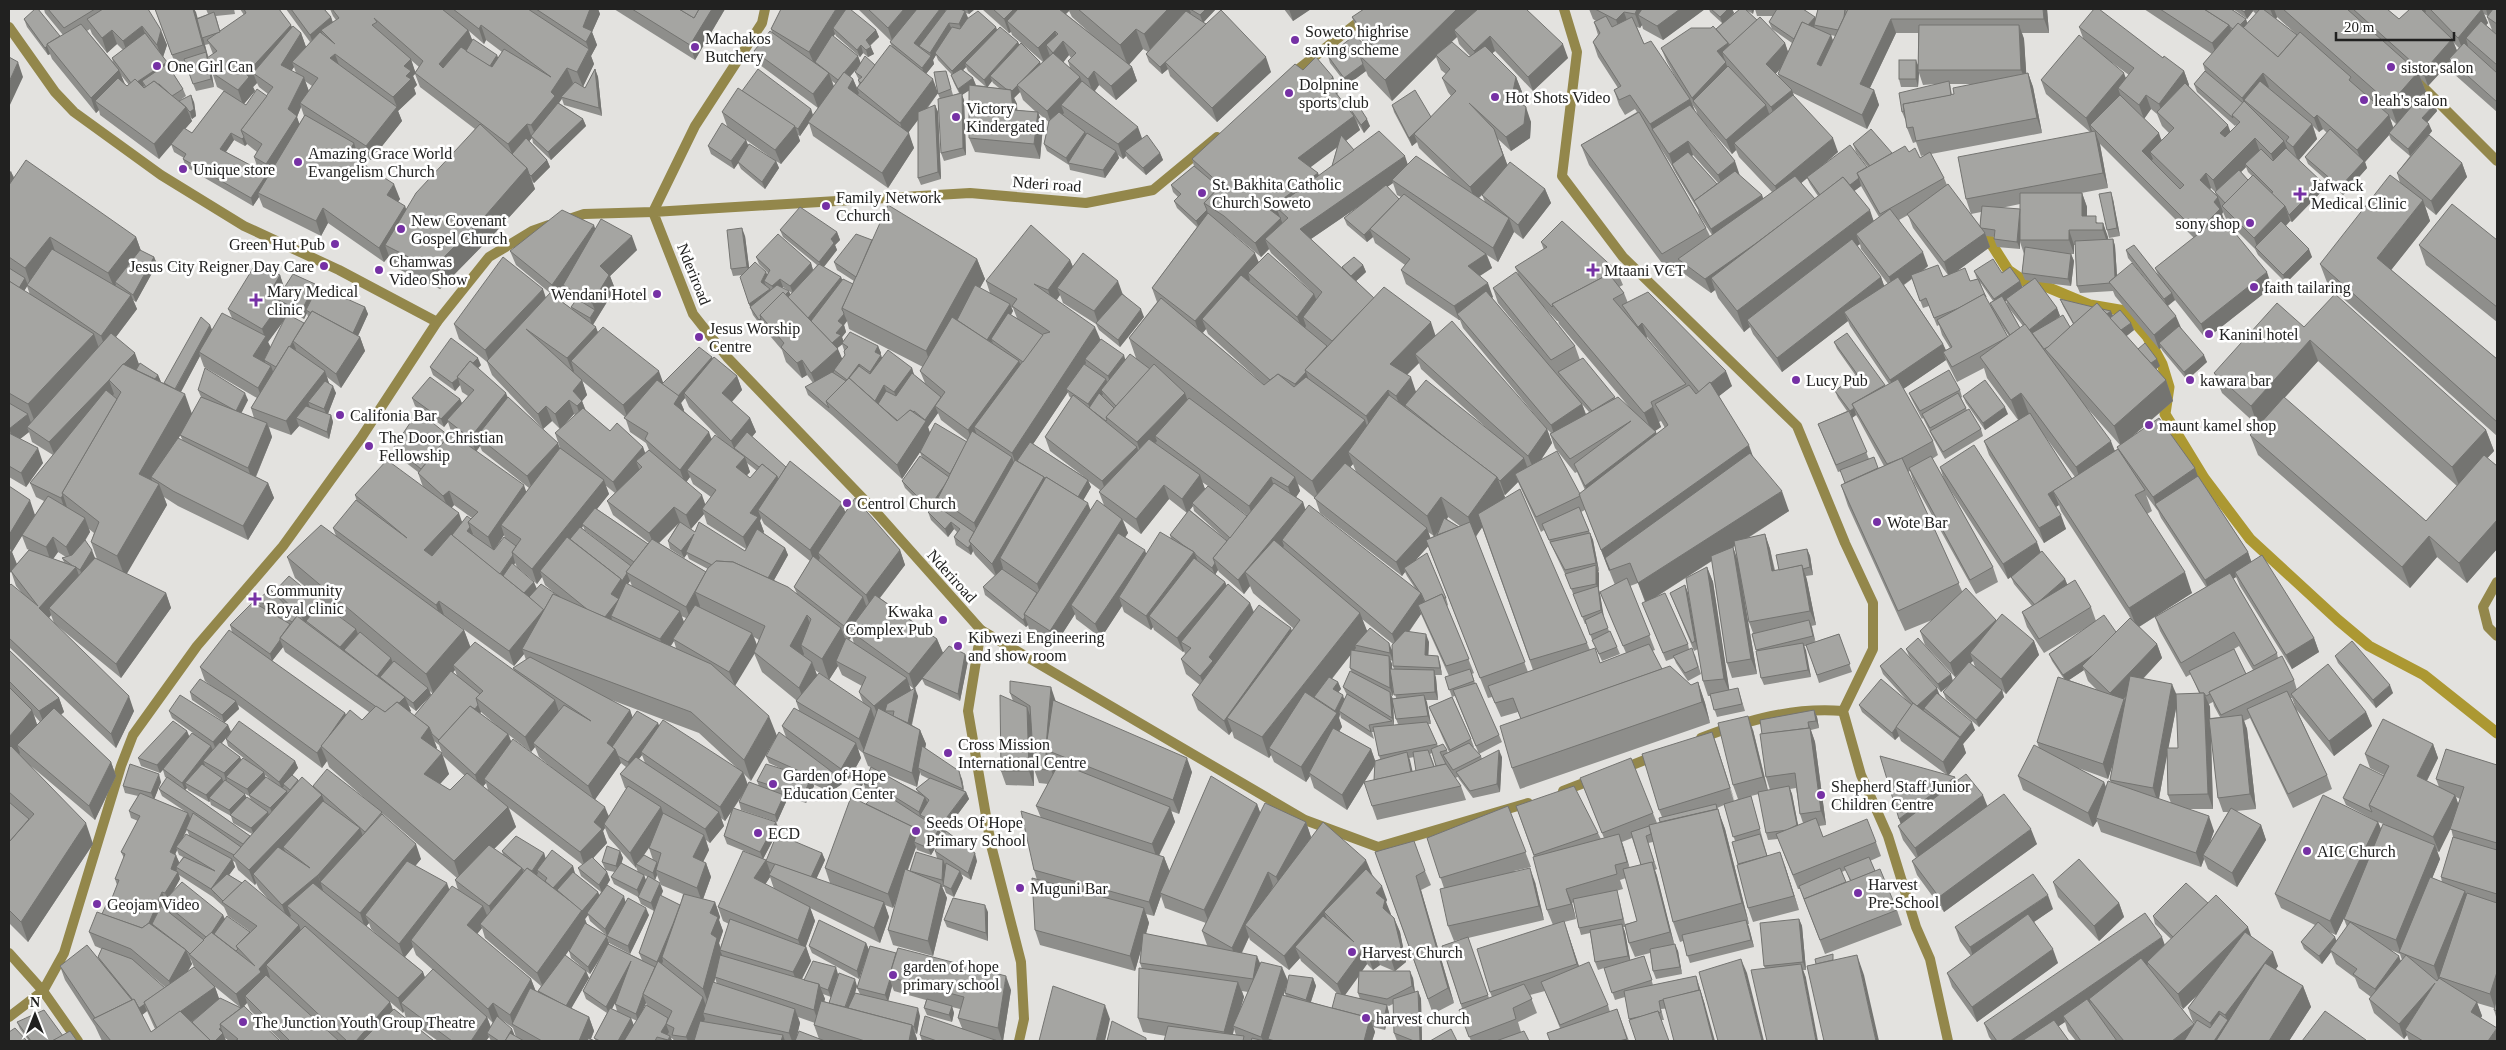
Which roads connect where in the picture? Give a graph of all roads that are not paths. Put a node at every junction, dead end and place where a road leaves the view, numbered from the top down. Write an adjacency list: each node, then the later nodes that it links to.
1 (765, 9): 9 (street)
2 (1375, 9): 6 (street)
3 (1564, 9): 14 (street)
4 (9, 27): 10 (street)
5 (2409, 74): 8 (street)
6 (1280, 83)
7 (1228, 127): 9 (street, Nderi road)
8 (2497, 161)
9 (653, 212): 10 (street, Nderi road); 12 (street, Nderiroad)
10 (437, 322): 18 (street, Nderi road)
11 (2497, 582): 13 (street)
12 (981, 630): 16 (street, Nderiroad); 21 (street)
13 (2497, 636)
14 (1843, 711): 15 (street); 22 (street)
15 (1694, 741)
16 (1668, 751)
17 (9, 953): 18 (street)
18 (43, 991): 19 (street); 20 (street)
19 (9, 1018)
20 (78, 1041)
21 (1020, 1041)
22 (1948, 1041)

